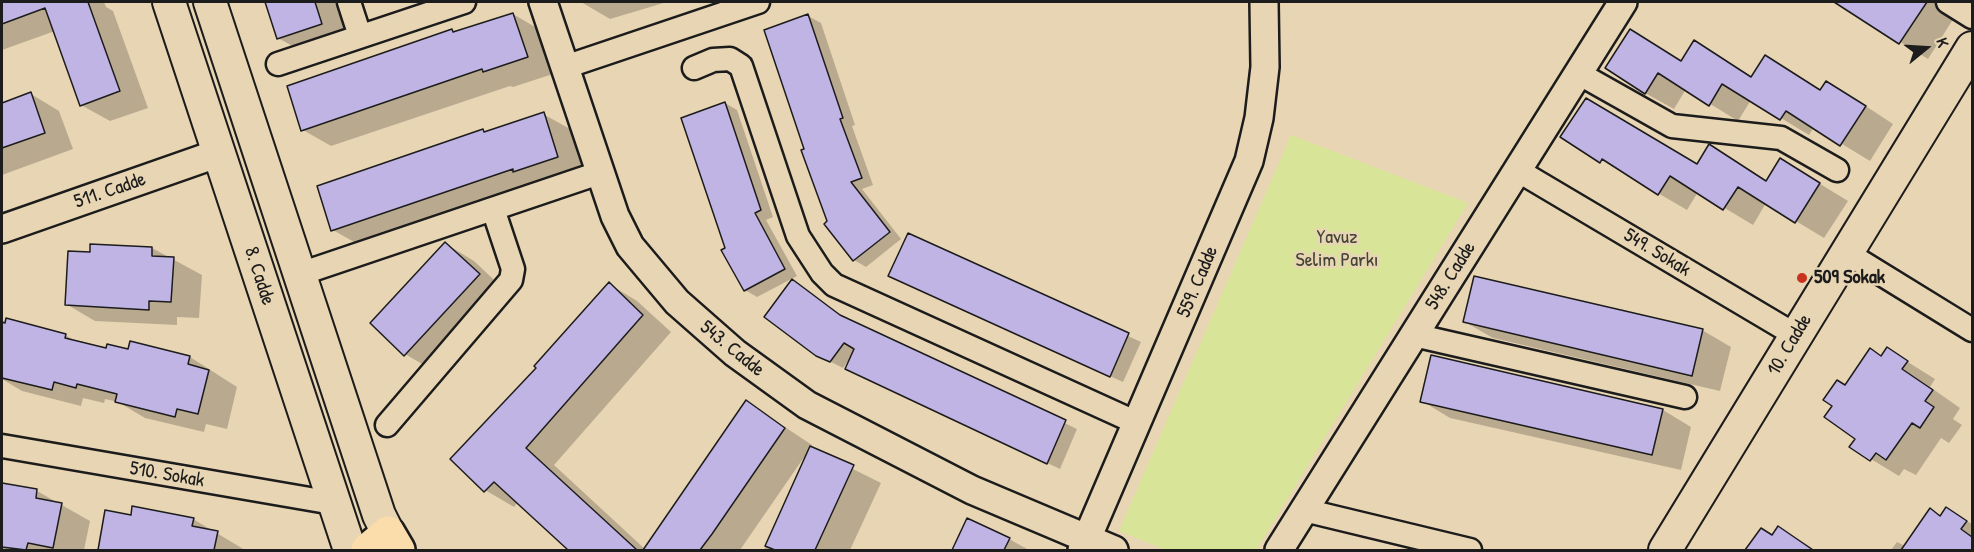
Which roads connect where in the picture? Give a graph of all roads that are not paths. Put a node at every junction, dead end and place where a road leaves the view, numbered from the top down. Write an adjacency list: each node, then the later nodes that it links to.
1 (169, 2): 17 (main road, 8. Cadde)
2 (210, 2): 24 (main road, 8. Cadde)
3 (348, 2): 11 (street)
4 (464, 2): 11 (street)
5 (543, 2): 14 (street, 543. Cadde)
6 (758, 2): 14 (street)
7 (1264, 2): 29 (street, 559. Cadde)
8 (1623, 2): 16 (street, 548. Cadde)
9 (1948, 2): 10 (street)
10 (1972, 17)
11 (360, 36): 13 (street)
12 (1972, 48): 23 (main road, 10. Cadde)
13 (278, 64)
14 (565, 67): 20 (street, 543. Cadde)
15 (694, 68): 29 (street)
16 (1578, 73): 18 (street, 548. Cadde); 19 (street)
17 (219, 153): 22 (street, 511. Cadde); 32 (main road, 8. Cadde)
18 (1517, 170): 26 (street, 548. Cadde); 27 (street, 549. Sokak)
19 (1837, 170)
20 (599, 173): 21 (street); 35 (street, 543. Cadde)
21 (493, 209): 24 (street); 30 (street)
22 (2, 229)
23 (1847, 254): 25 (street); 27 (main road, 10. Cadde)
24 (300, 274): 34 (main road, 8. Cadde)
25 (1972, 330)
26 (1414, 335): 28 (street); 33 (street, 548. Cadde)
27 (1797, 336): 40 (main road, 10. Cadde)
28 (1685, 396)
29 (1137, 423): 35 (street, 559. Cadde)
30 (387, 425)
31 (2, 447): 32 (street, 510. Sokak)
32 (333, 503): 36 (main road, 8. Cadde)
33 (1304, 510): 38 (street, 548. Cadde); 39 (street)
34 (384, 545)
35 (1085, 545): 37 (street)
36 (350, 550)
37 (1114, 550)
38 (1279, 550)
39 (1470, 550)
40 (1665, 550)

